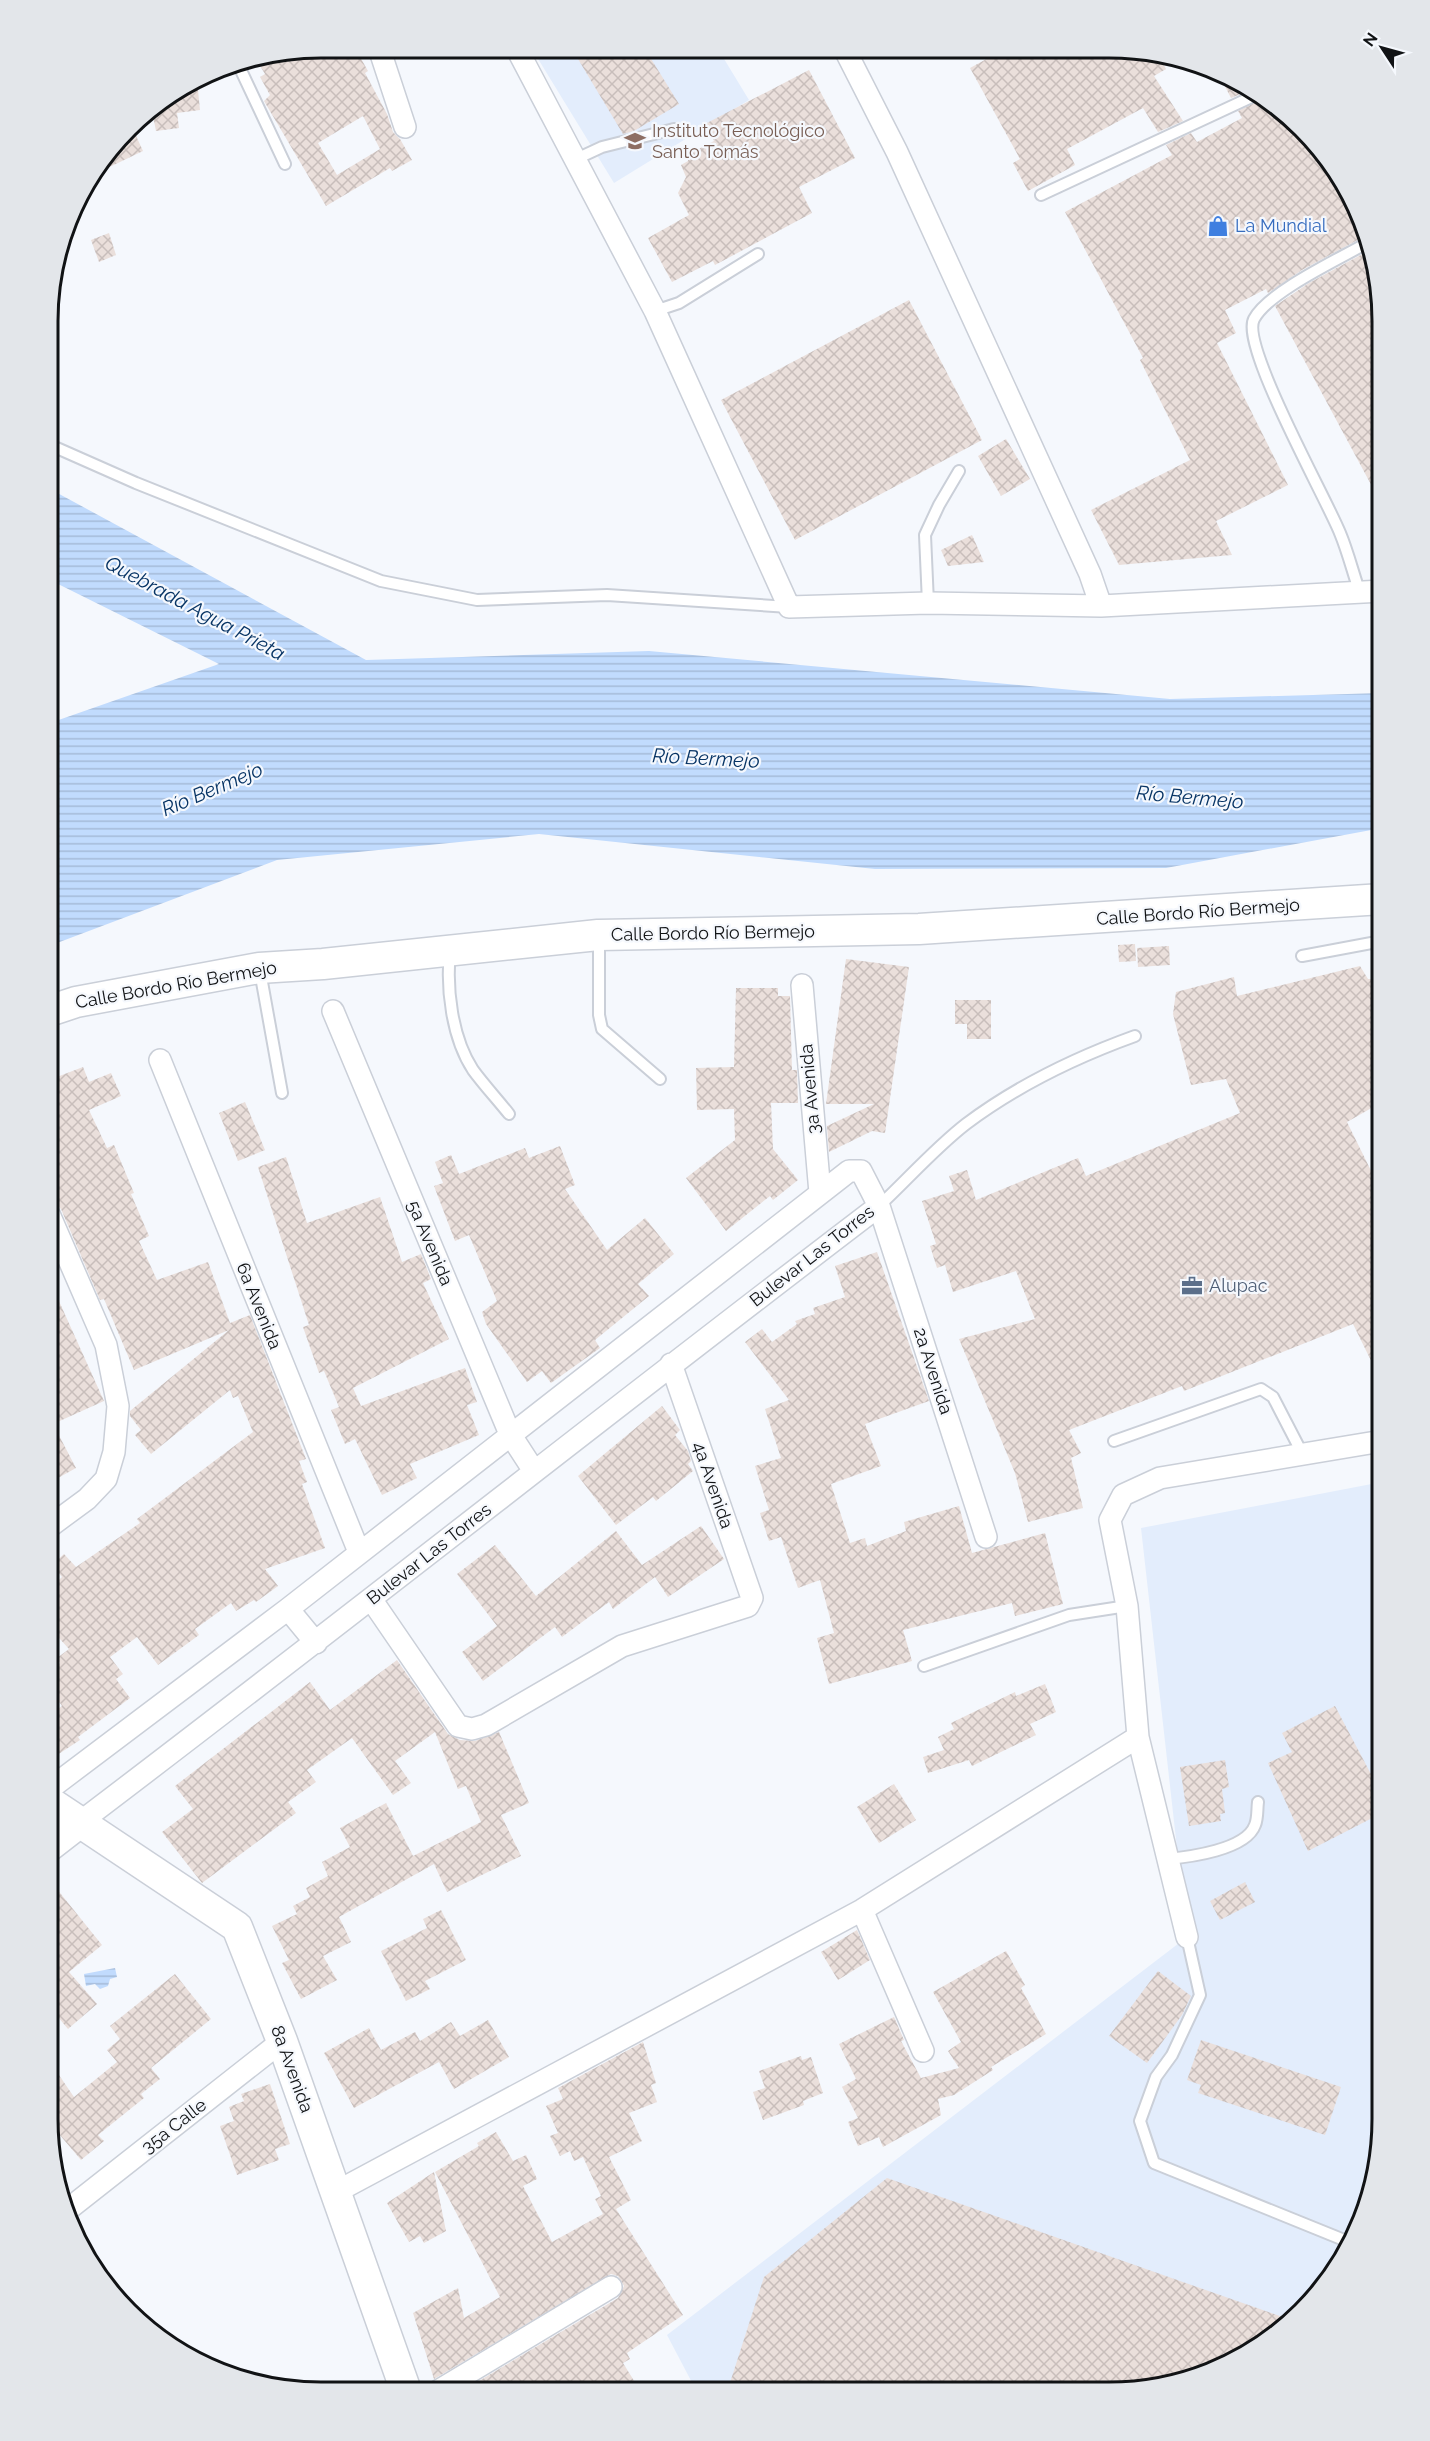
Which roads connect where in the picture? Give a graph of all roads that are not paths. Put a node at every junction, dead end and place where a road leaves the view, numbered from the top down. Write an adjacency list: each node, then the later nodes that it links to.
1 (382, 58): 6 (street)
2 (522, 58): 8 (street)
3 (849, 58): 19 (street)
4 (241, 71): 9 (lane)
5 (1248, 99): 10 (lane)
6 (405, 127)
7 (674, 129): 8 (lane)
8 (574, 160): 13 (street)
9 (285, 164)
10 (1041, 195)
11 (1361, 246): 17 (lane)
12 (758, 254): 13 (lane)
13 (655, 311): 20 (street)
14 (58, 449): 20 (lane)
15 (959, 471): 18 (lane)
16 (1372, 592): 17 (street)
17 (1360, 594): 19 (street)
18 (928, 603): 19 (street); 20 (street)
19 (1101, 606)
20 (789, 607)
21 (1372, 901): 22 (main road, Calle Bordo Río Bermejo)
22 (598, 935): 24 (main road, Calle Bordo Río Bermejo); 32 (lane)
23 (1372, 942): 25 (lane)
24 (450, 951): 26 (main road, Calle Bordo Río Bermejo); 34 (lane)
25 (1302, 957)
26 (259, 968): 28 (main road, Calle Bordo Río Bermejo); 33 (lane)
27 (802, 985): 35 (street, 3a Avenida)
28 (58, 1008)
29 (333, 1011): 39 (street, 5a Avenida)
30 (1135, 1036): 36 (lane)
31 (160, 1060): 46 (street, 6a Avenida)
32 (660, 1078)
33 (282, 1093)
34 (509, 1114)
35 (820, 1193): 36 (street, Bulevar Las Torres); 39 (street, Bulevar Las Torres)
36 (879, 1206): 38 (street, Bulevar Las Torres); 45 (street, 2a Avenida)
37 (58, 1235): 44 (street)
38 (671, 1364): 43 (street, Bulevar Las Torres); 47 (street, 4a Avenida)
39 (510, 1434): 43 (street, 5a Avenida); 46 (street, Bulevar Las Torres)
40 (1114, 1441): 42 (lane)
41 (1372, 1443): 42 (street)
42 (1303, 1455): 48 (street)
43 (534, 1471): 47 (street, Bulevar Las Torres)
44 (58, 1520)
45 (986, 1537)
46 (359, 1552): 49 (street, Bulevar Las Torres)
47 (371, 1599): 50 (street, Bulevar Las Torres)
48 (1127, 1606): 51 (lane); 52 (street)
49 (288, 1608): 50 (street); 53 (street, Bulevar Las Torres)
50 (316, 1643): 56 (street, Bulevar Las Torres)
51 (924, 1666)
52 (1138, 1737): 58 (street); 59 (street)
53 (58, 1782)
54 (1258, 1802): 58 (lane)
55 (58, 1808): 56 (main road, 8a Avenida)
56 (79, 1823): 57 (main road, Bulevar Las Torres); 61 (main road, 8a Avenida)
57 (58, 1839)
58 (1167, 1859): 60 (street)
59 (862, 1910): 62 (street); 63 (street)
60 (1187, 1936): 65 (lane)
61 (282, 2041): 63 (main road, 8a Avenida); 64 (street, 35a Calle)
62 (924, 2051)
63 (336, 2192): 67 (main road, 8a Avenida)
64 (73, 2206)
65 (1342, 2239)
66 (611, 2287): 68 (street)
67 (403, 2382)
68 (453, 2382)

